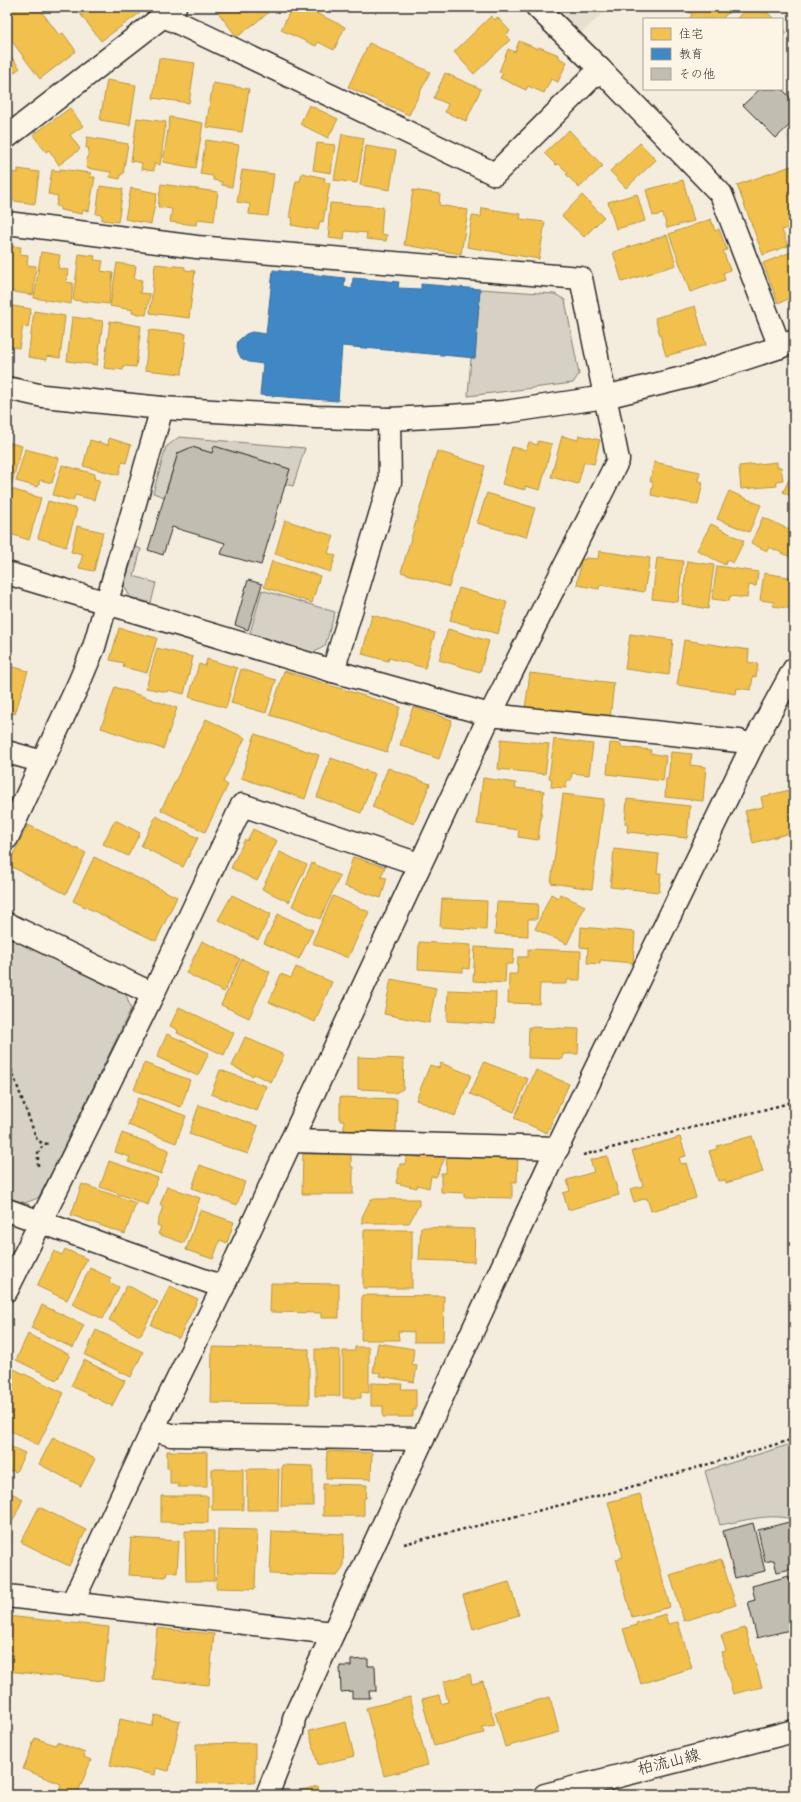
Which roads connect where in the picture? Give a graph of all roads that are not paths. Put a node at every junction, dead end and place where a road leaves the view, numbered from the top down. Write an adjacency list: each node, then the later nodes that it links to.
1 (537, 7): 3 (street)
2 (170, 11): 3 (street); 4 (street)
3 (600, 69): 6 (street)
4 (7, 137)
5 (7, 223): 8 (street)
6 (787, 344): 8 (street)
7 (7, 388): 9 (street)
8 (605, 397): 10 (street); 15 (street)
9 (162, 408): 10 (street); 12 (street)
10 (389, 419): 14 (street)
11 (7, 573): 12 (street)
12 (108, 603): 14 (street); 18 (street)
13 (794, 669): 16 (street)
14 (333, 671): 15 (street)
15 (490, 715): 16 (street); 20 (street)
16 (752, 746): 24 (street)
17 (7, 752): 18 (street)
18 (43, 762): 19 (street)
19 (7, 838)
20 (420, 864): 22 (street); 23 (street)
21 (7, 924): 22 (street)
22 (153, 994): 26 (street)
23 (291, 1141): 24 (street); 27 (street)
24 (554, 1156): 30 (street)
25 (7, 1210): 26 (street)
26 (39, 1222): 27 (street); 28 (street)
27 (223, 1287): 29 (street)
28 (7, 1290)
29 (153, 1428): 30 (street); 32 (street)
30 (423, 1439): 33 (street)
31 (7, 1596): 32 (street)
32 (72, 1603): 33 (street)
33 (333, 1633): 35 (street)
34 (794, 1731): 36 (street, 柏流山線)
35 (267, 1795)
36 (545, 1795)

